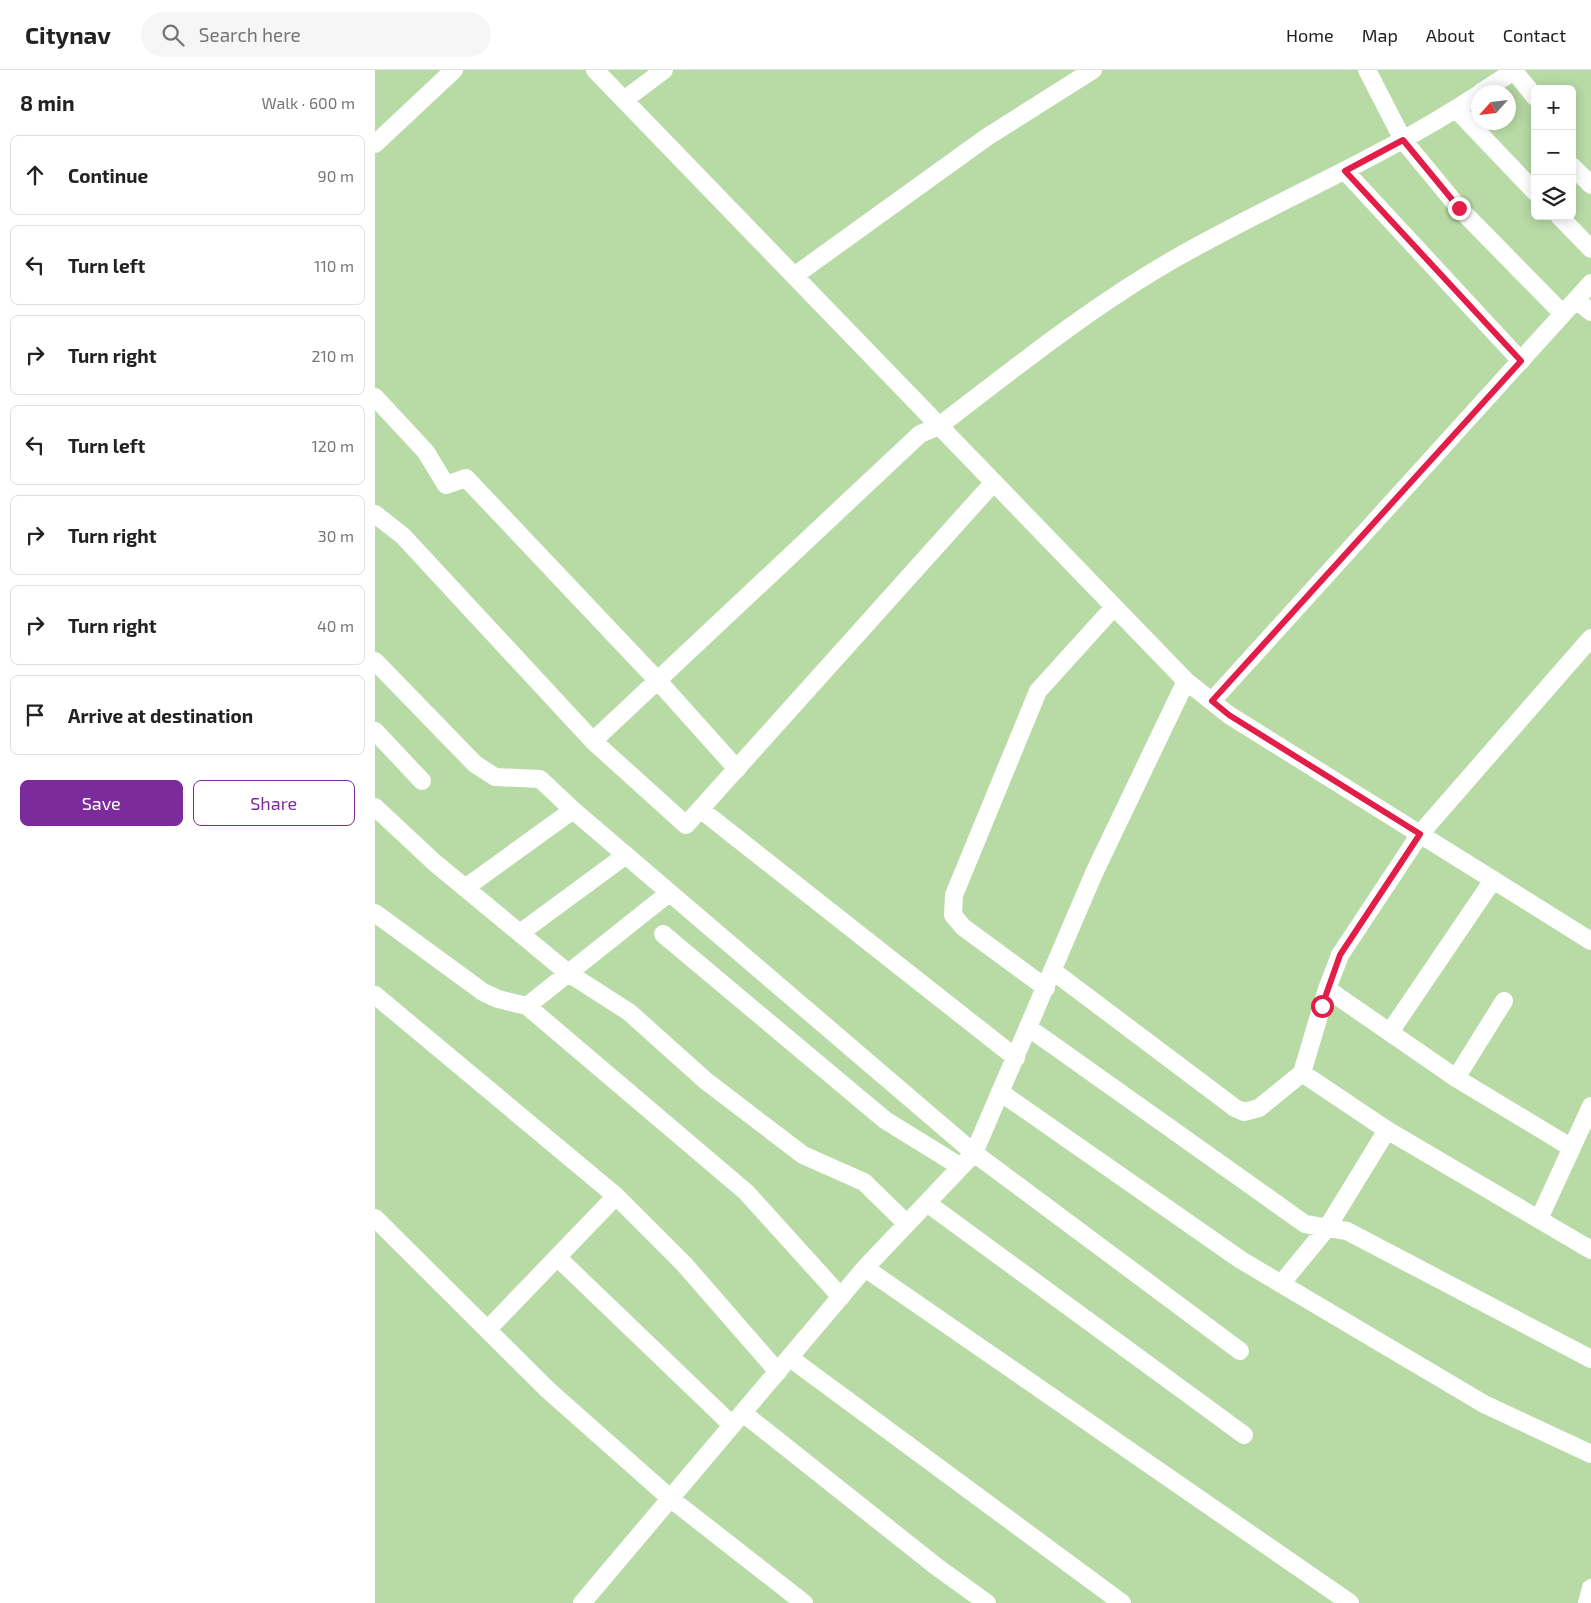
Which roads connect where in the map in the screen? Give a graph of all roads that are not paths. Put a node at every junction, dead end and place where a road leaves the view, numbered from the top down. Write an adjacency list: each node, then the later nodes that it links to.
1 (454, 70): 13 (street)
2 (595, 70): 10 (street)
3 (664, 70): 10 (street)
4 (1093, 70): 20 (street)
5 (1367, 70): 12 (street)
6 (1515, 71): 7 (street); 8 (street)
7 (1494, 85)
8 (1531, 92)
9 (1471, 99): 11 (street)
10 (624, 100): 20 (street)
11 (1456, 108): 12 (street); 17 (street)
12 (1403, 140): 15 (street); 24 (street)
13 (375, 144)
14 (1576, 170): 16 (street)
15 (1345, 171): 25 (street); 27 (street)
16 (1591, 185)
17 (1531, 188)
18 (1563, 220): 19 (street)
19 (1591, 249)
20 (794, 276): 27 (street)
21 (1591, 283): 22 (street)
22 (1576, 300): 23 (street); 24 (street)
23 (1591, 312)
24 (1563, 314): 25 (street)
25 (1521, 361): 35 (street)
26 (375, 397): 34 (street)
27 (939, 426): 28 (street); 34 (street)
28 (994, 482): 30 (street); 38 (street)
29 (375, 514): 37 (street)
30 (1115, 607): 33 (street); 54 (street)
31 (1591, 638): 43 (street)
32 (375, 661): 42 (street)
33 (1187, 681): 35 (street); 52 (street)
34 (659, 682): 37 (street); 38 (street)
35 (1212, 701): 43 (street)
36 (375, 731): 39 (street)
37 (593, 741): 41 (street)
38 (737, 769): 41 (street)
39 (422, 781)
40 (375, 808): 46 (street)
41 (700, 809): 61 (street)
42 (573, 810): 44 (street); 46 (street)
43 (1420, 834): 45 (street); 55 (street)
44 (626, 855): 47 (street); 49 (street)
45 (1493, 880): 51 (street); 60 (street)
46 (465, 888): 49 (street)
47 (669, 893): 53 (street); 68 (street)
48 (375, 913): 58 (street)
49 (519, 933): 53 (street)
50 (663, 934): 69 (street)
51 (1591, 941)
52 (1053, 972): 54 (street); 62 (street)
53 (568, 973): 58 (street); 74 (street)
54 (1046, 988): 59 (street)
55 (1327, 989): 60 (street); 62 (street)
56 (375, 995): 70 (street)
57 (1505, 1001): 63 (street)
58 (527, 1006): 80 (street)
59 (1029, 1028): 61 (street); 75 (street)
60 (1390, 1032): 63 (street)
61 (1016, 1058): 64 (street)
62 (1302, 1073): 66 (street)
63 (1456, 1078): 67 (street)
64 (1000, 1092): 68 (street); 79 (street)
65 (1591, 1106): 67 (street)
66 (1387, 1130): 73 (street); 75 (street)
67 (1572, 1148): 73 (street)
68 (974, 1153): 69 (street); 82 (street)
69 (961, 1167): 71 (street)
70 (616, 1196): 77 (street); 85 (street)
71 (927, 1203): 74 (street); 87 (street)
72 (375, 1218): 81 (street)
73 (1539, 1219): 76 (street)
74 (907, 1224): 78 (street)
75 (1327, 1228): 79 (street); 84 (street)
76 (1591, 1250)
77 (557, 1257): 81 (street); 86 (street)
78 (865, 1268): 80 (street); 95 (street)
79 (1281, 1284): 88 (street)
80 (841, 1297): 83 (street)
81 (488, 1329): 89 (street)
82 (1240, 1351)
83 (789, 1358): 85 (street); 94 (street)
84 (1591, 1359)
85 (778, 1372): 86 (street)
86 (738, 1419): 89 (street); 93 (street)
87 (1244, 1435)
88 (1591, 1454)
89 (671, 1498): 91 (street); 92 (street)
90 (1591, 1588): 96 (street)
91 (583, 1603)
92 (804, 1603)
93 (987, 1603)
94 (1122, 1603)
95 (1350, 1603)
96 (1587, 1603)

